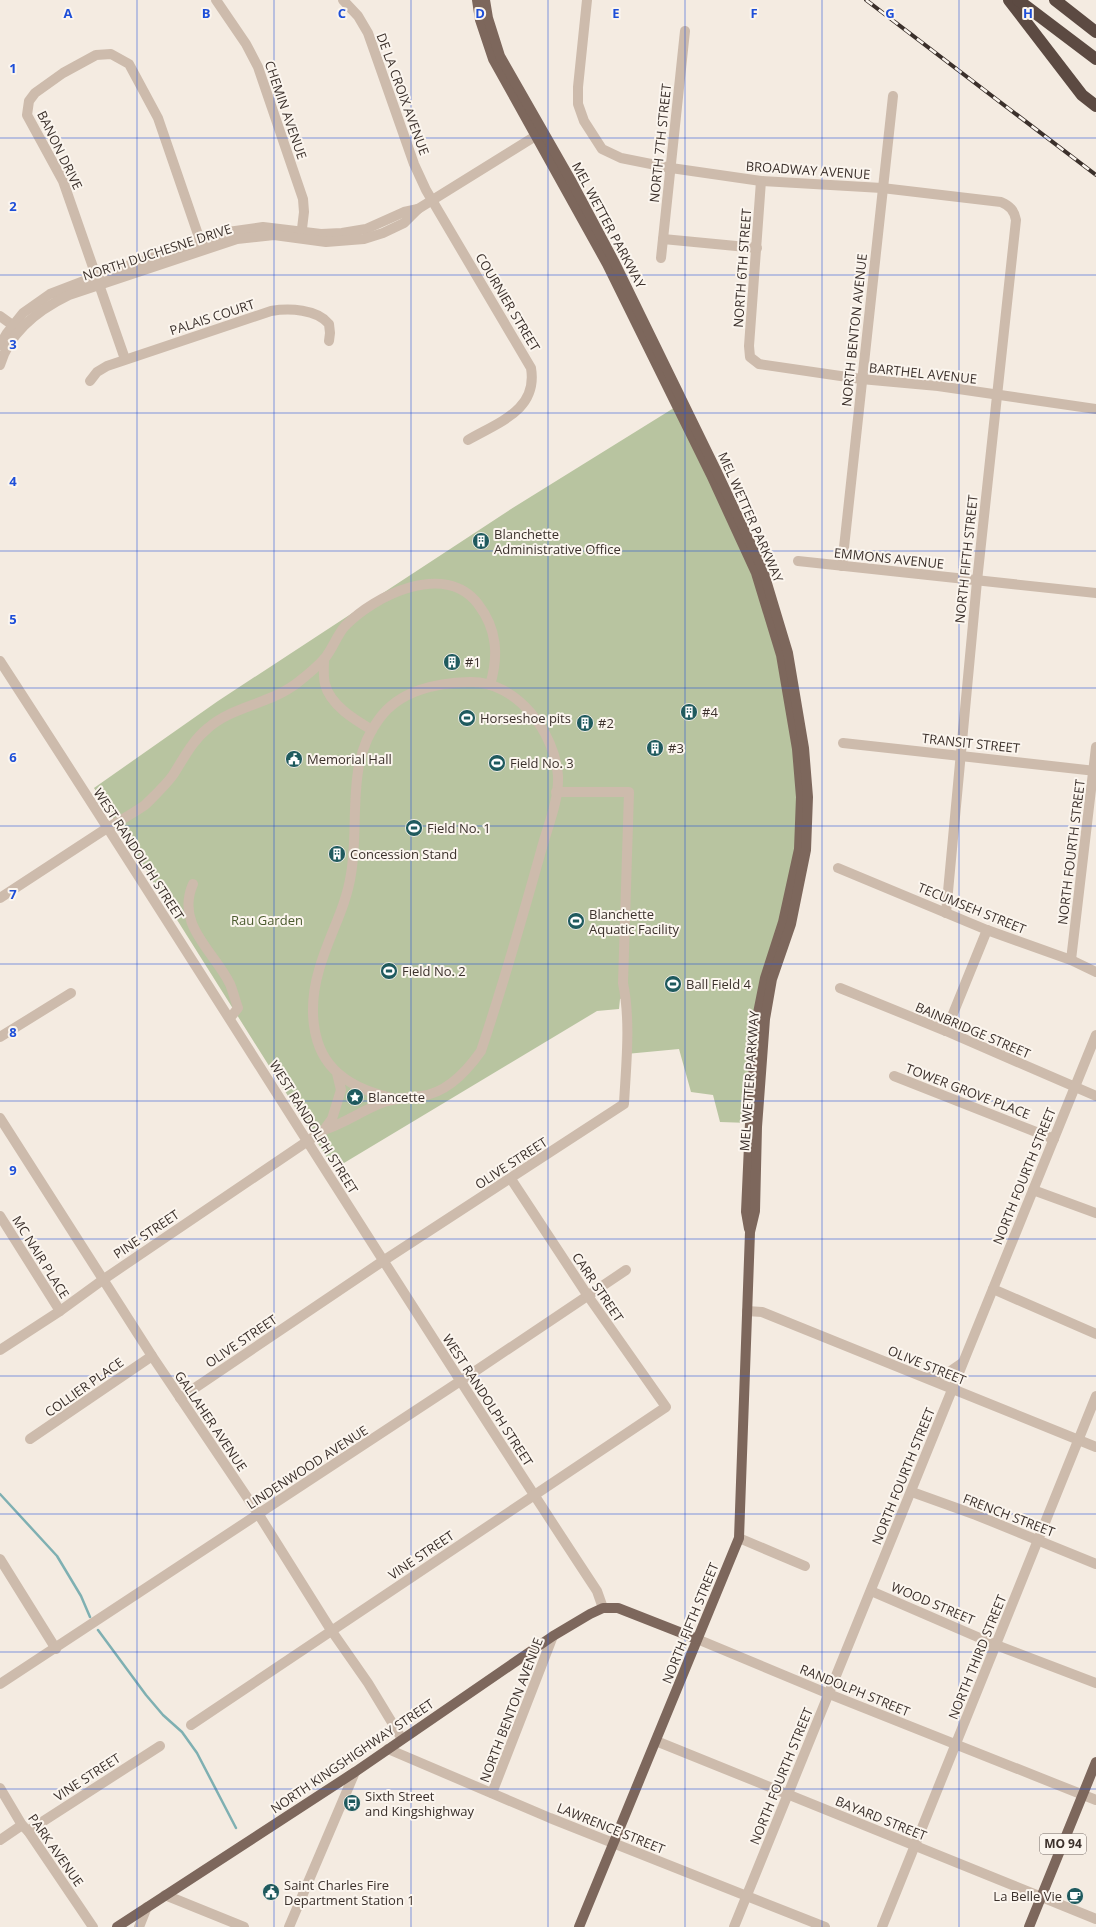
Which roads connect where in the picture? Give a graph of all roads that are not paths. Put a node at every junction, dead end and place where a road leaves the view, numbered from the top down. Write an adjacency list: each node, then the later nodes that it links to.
1 (216, 0): 20 (street, CHEMIN AVENUE)
2 (343, 0): 18 (street, DE LA CROIX AVENUE)
3 (477, 0): 14 (main road, MEL WETTER PARKWAY)
4 (485, 0): 14 (main road, MEL WETTER PARKWAY)
5 (587, 0): 15 (street, BROADWAY AVENUE)
6 (1010, 0): 13 (highway)
7 (1018, 0): 11 (highway)
8 (1055, 0): 10 (highway)
9 (685, 32): 15 (street, NORTH 7TH STREET)
10 (1096, 32)
11 (1096, 59)
12 (893, 96): 17 (street, NORTH BENTON AVENUE)
13 (1096, 106)
14 (538, 134): 18 (street, NORTH DUCHESNE DRIVE); 84 (main road, MEL WETTER PARKWAY)
15 (671, 168): 16 (street, BROADWAY AVENUE); 21 (street, NORTH 7TH STREET)
16 (761, 181): 17 (street, BROADWAY AVENUE); 23 (street, NORTH 6TH STREET)
17 (882, 188): 19 (street, BROADWAY AVENUE); 33 (street, NORTH BENTON AVENUE)
18 (432, 201): 20 (street, NORTH DUCHESNE DRIVE); 37 (street, COURNIER STREET)
19 (1012, 209): 35 (street, NORTH FIFTH STREET)
20 (301, 235): 22 (street, NORTH DUCHESNE DRIVE)
21 (663, 239): 23 (street); 24 (street, NORTH 7TH STREET)
22 (202, 246): 25 (street, NORTH DUCHESNE DRIVE); 25 (street, BANON DRIVE)
23 (757, 248): 30 (street, NORTH 6TH STREET)
24 (661, 258)
25 (99, 280): 27 (street, NORTH DUCHESNE DRIVE); 31 (street, BANON DRIVE)
26 (0, 316): 27 (street)
27 (16, 328): 29 (street, NORTH DUCHESNE DRIVE); 32 (street, NORTH DUCHESNE DRIVE)
28 (328, 341): 31 (street, PALAIS COURT)
29 (0, 345)
30 (750, 357): 33 (street, BARTHEL AVENUE)
31 (125, 359): 34 (street, PALAIS COURT)
32 (0, 365)
33 (861, 379): 35 (street, BARTHEL AVENUE); 39 (street, NORTH BENTON AVENUE)
34 (90, 381)
35 (996, 394): 36 (street, BARTHEL AVENUE); 40 (street, NORTH FIFTH STREET)
36 (1096, 408)
37 (468, 440)
38 (798, 561): 39 (street, EMMONS AVENUE)
39 (842, 566): 40 (street, EMMONS AVENUE)
40 (977, 581): 41 (street, EMMONS AVENUE); 48 (street, NORTH FIFTH STREET)
41 (1096, 593)
42 (324, 659): 44 (street); 45 (street); 51 (street)
43 (0, 661): 51 (street, WEST RANDOLPH STREET)
44 (490, 685): 45 (street); 50 (street)
45 (372, 730): 65 (street)
46 (843, 743): 48 (street, TRANSIT STREET)
47 (1096, 747): 49 (street, NORTH FOURTH STREET)
48 (959, 756): 49 (street, TRANSIT STREET); 55 (street, NORTH FIFTH STREET)
49 (1095, 771): 57 (street, NORTH FOURTH STREET)
50 (556, 792): 69 (street); 74 (street, OLIVE STREET)
51 (107, 829): 54 (street); 61 (street, WEST RANDOLPH STREET)
52 (838, 868): 55 (street, TECUMSEH STREET)
53 (193, 884): 61 (street)
54 (0, 898)
55 (946, 913): 56 (street, TECUMSEH STREET)
56 (987, 930): 57 (street, TECUMSEH STREET); 62 (street)
57 (1071, 960): 58 (street, TECUMSEH STREET)
58 (1096, 972)
59 (840, 988): 62 (street, BAINBRIDGE STREET)
60 (71, 993): 64 (street)
61 (230, 1018): 73 (street, WEST RANDOLPH STREET)
62 (946, 1031): 67 (street, BAINBRIDGE STREET)
63 (1096, 1035): 67 (street, NORTH FOURTH STREET)
64 (0, 1037)
65 (337, 1073): 69 (street); 71 (street)
66 (894, 1076): 72 (street, TOWER GROVE PLACE)
67 (1074, 1088): 68 (street, BAINBRIDGE STREET); 72 (street, NORTH FOURTH STREET)
68 (1096, 1096)
69 (396, 1099): 71 (street, PINE STREET)
70 (0, 1118): 80 (street, GALLAHER AVENUE)
71 (324, 1130): 73 (street, PINE STREET)
72 (1054, 1139): 75 (street, NORTH FOURTH STREET)
73 (306, 1140): 78 (street, WEST RANDOLPH STREET); 80 (street, PINE STREET)
74 (511, 1179): 78 (street, OLIVE STREET); 82 (street, CARR STREET)
75 (1033, 1190): 76 (street); 81 (street, NORTH FOURTH STREET)
76 (1096, 1213)
77 (0, 1216): 83 (street, MC NAIR PLACE)
78 (383, 1261): 90 (street, WEST RANDOLPH STREET); 93 (street, OLIVE STREET)
79 (626, 1270): 82 (street, LINDENWOOD AVENUE)
80 (104, 1279): 83 (street, PINE STREET); 87 (street, GALLAHER AVENUE)
81 (993, 1289): 85 (street); 88 (street, NORTH FOURTH STREET)
82 (588, 1296): 90 (street, LINDENWOOD AVENUE); 94 (street, CARR STREET)
83 (60, 1311): 86 (street, PINE STREET)
84 (747, 1311): 89 (street, OLIVE STREET); 101 (main road, NORTH FIFTH STREET)
85 (1096, 1334)
86 (0, 1350)
87 (152, 1356): 93 (street, GALLAHER AVENUE); 95 (street, COLLIER PLACE)
88 (963, 1362): 89 (street); 91 (street, NORTH FOURTH STREET)
89 (920, 1377): 91 (street, OLIVE STREET)
90 (461, 1381): 99 (street, WEST RANDOLPH STREET); 100 (street, LINDENWOOD AVENUE)
91 (952, 1388): 96 (street, OLIVE STREET); 98 (street, NORTH FOURTH STREET)
92 (1096, 1396): 96 (street, NORTH THIRD STREET)
93 (180, 1398): 100 (street, GALLAHER AVENUE)
94 (666, 1407): 99 (street, VINE STREET)
95 (30, 1439)
96 (1078, 1440): 97 (street, OLIVE STREET); 102 (street, NORTH THIRD STREET)
97 (1096, 1447)
98 (912, 1492): 102 (street, FRENCH STREET); 106 (street, NORTH FOURTH STREET)
99 (534, 1495): 107 (street, WEST RANDOLPH STREET); 108 (street, VINE STREET)
100 (259, 1515): 108 (street, GALLAHER AVENUE); 112 (street, LINDENWOOD AVENUE)
101 (739, 1538): 105 (street); 110 (main road, NORTH FIFTH STREET)
102 (1039, 1540): 104 (street, FRENCH STREET); 111 (street, NORTH THIRD STREET)
103 (0, 1559): 112 (street)
104 (1096, 1564)
105 (805, 1566)
106 (871, 1591): 111 (street, WOOD STREET); 115 (street, NORTH FOURTH STREET)
107 (604, 1608): 109 (main road, NORTH KINGSHIGHWAY STREET); 110 (main road, RANDOLPH STREET)
108 (331, 1630): 116 (street, VINE STREET); 117 (street, GALLAHER AVENUE)
109 (553, 1636): 117 (main road, NORTH KINGSHIGHWAY STREET); 125 (street, NORTH BENTON AVENUE)
110 (697, 1639): 115 (street, RANDOLPH STREET); 118 (main road, NORTH FIFTH STREET)
111 (996, 1645): 113 (street, WOOD STREET); 119 (street, NORTH THIRD STREET)
112 (56, 1648): 114 (street, LINDENWOOD AVENUE)
113 (1096, 1683)
114 (0, 1684)
115 (828, 1694): 119 (street, RANDOLPH STREET); 126 (street, NORTH FOURTH STREET)
116 (191, 1725)
117 (402, 1739): 121 (main road, NORTH KINGSHIGHWAY STREET)
118 (656, 1741): 126 (street, BAYARD STREET); 131 (main road, NORTH FIFTH STREET)
119 (955, 1745): 127 (street, RANDOLPH STREET); 132 (street, NORTH THIRD STREET)
120 (160, 1746): 129 (street, VINE STREET)
121 (388, 1749): 123 (main road, NORTH KINGSHIGHWAY STREET); 125 (street, LAWRENCE STREET)
122 (1096, 1762): 127 (main road, MO 94)
123 (354, 1772): 133 (main road, NORTH KINGSHIGHWAY STREET); 142 (street)
124 (0, 1788): 129 (street, PARK AVENUE)
125 (492, 1793): 131 (street, LAWRENCE STREET)
126 (788, 1795): 132 (street, BAYARD STREET); 134 (street, NORTH FOURTH STREET)
127 (1083, 1795): 128 (street, RANDOLPH STREET); 135 (main road, MO 94)
128 (1096, 1800)
129 (25, 1828): 130 (street, VINE STREET); 138 (street, PARK AVENUE)
130 (0, 1840)
131 (613, 1843): 134 (street, LAWRENCE STREET); 143 (main road, NORTH FIFTH STREET)
132 (914, 1845): 135 (street, BAYARD STREET); 146 (street, NORTH THIRD STREET)
133 (165, 1895): 136 (main road, NORTH KINGSHIGHWAY STREET); 141 (street)
134 (746, 1897): 144 (street, NORTH FOURTH STREET); 145 (street, LAWRENCE STREET)
135 (1041, 1897): 137 (street, BAYARD STREET); 147 (main road, MO 94)
136 (147, 1907): 139 (main road, NORTH KINGSHIGHWAY STREET); 140 (street)
137 (1096, 1919)
138 (93, 1927)
139 (117, 1927)
140 (139, 1927)
141 (244, 1927)
142 (289, 1927)
143 (579, 1927)
144 (734, 1927)
145 (825, 1927)
146 (882, 1927)
147 (1029, 1927)

